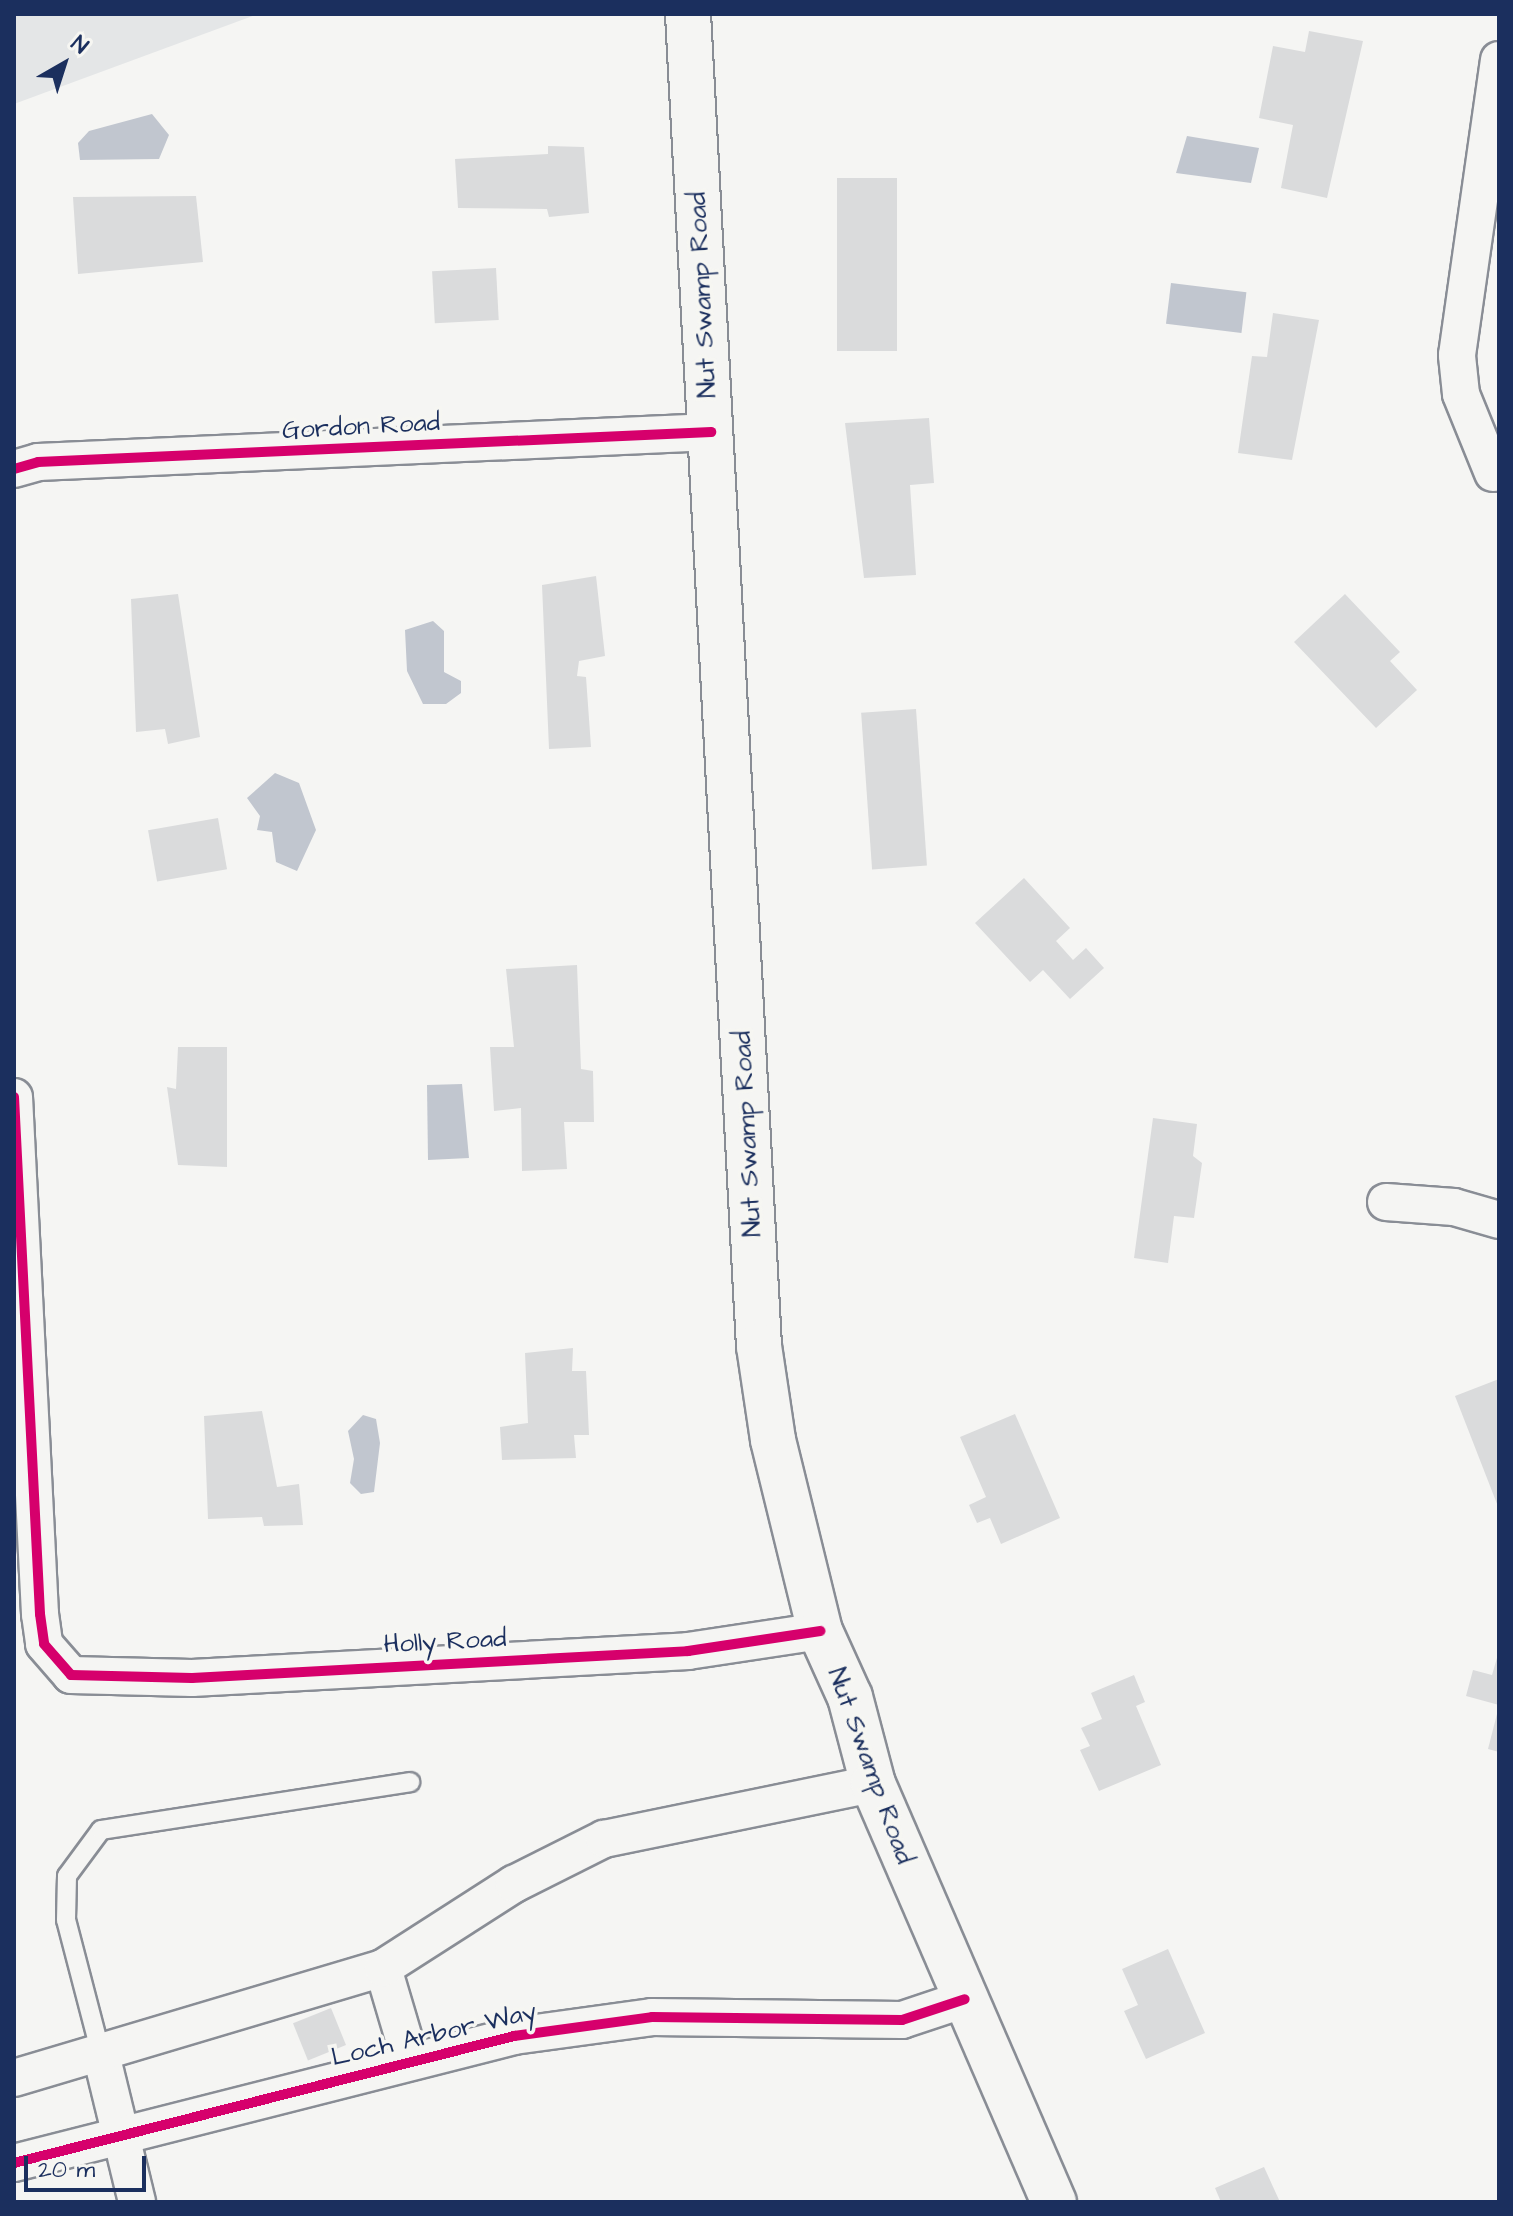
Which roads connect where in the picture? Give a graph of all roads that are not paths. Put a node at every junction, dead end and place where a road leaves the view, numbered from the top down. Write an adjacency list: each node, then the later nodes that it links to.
1 (688, 14): 3 (main road, Nut Swamp Road)
2 (1499, 60): 5 (street)
3 (711, 432): 4 (street, Gordon Road); 9 (main road, Nut Swamp Road)
4 (14, 469)
5 (1493, 473)
6 (14, 1097): 9 (street, Holly Road)
7 (1386, 1202): 8 (street)
8 (1499, 1220)
9 (820, 1631): 11 (main road, Nut Swamp Road)
10 (410, 1782): 14 (lane)
11 (873, 1784): 12 (street); 13 (main road, Nut Swamp Road)
12 (383, 1968): 14 (street); 15 (street)
13 (965, 1999): 15 (street, Loch Arbor Way); 20 (main road, Nut Swamp Road)
14 (101, 2054): 16 (street); 17 (street)
15 (410, 2059): 17 (street, Loch Arbor Way)
16 (14, 2078)
17 (119, 2136): 18 (street, Loch Arbor Way); 19 (street)
18 (14, 2163)
19 (137, 2202)
20 (1054, 2202)

